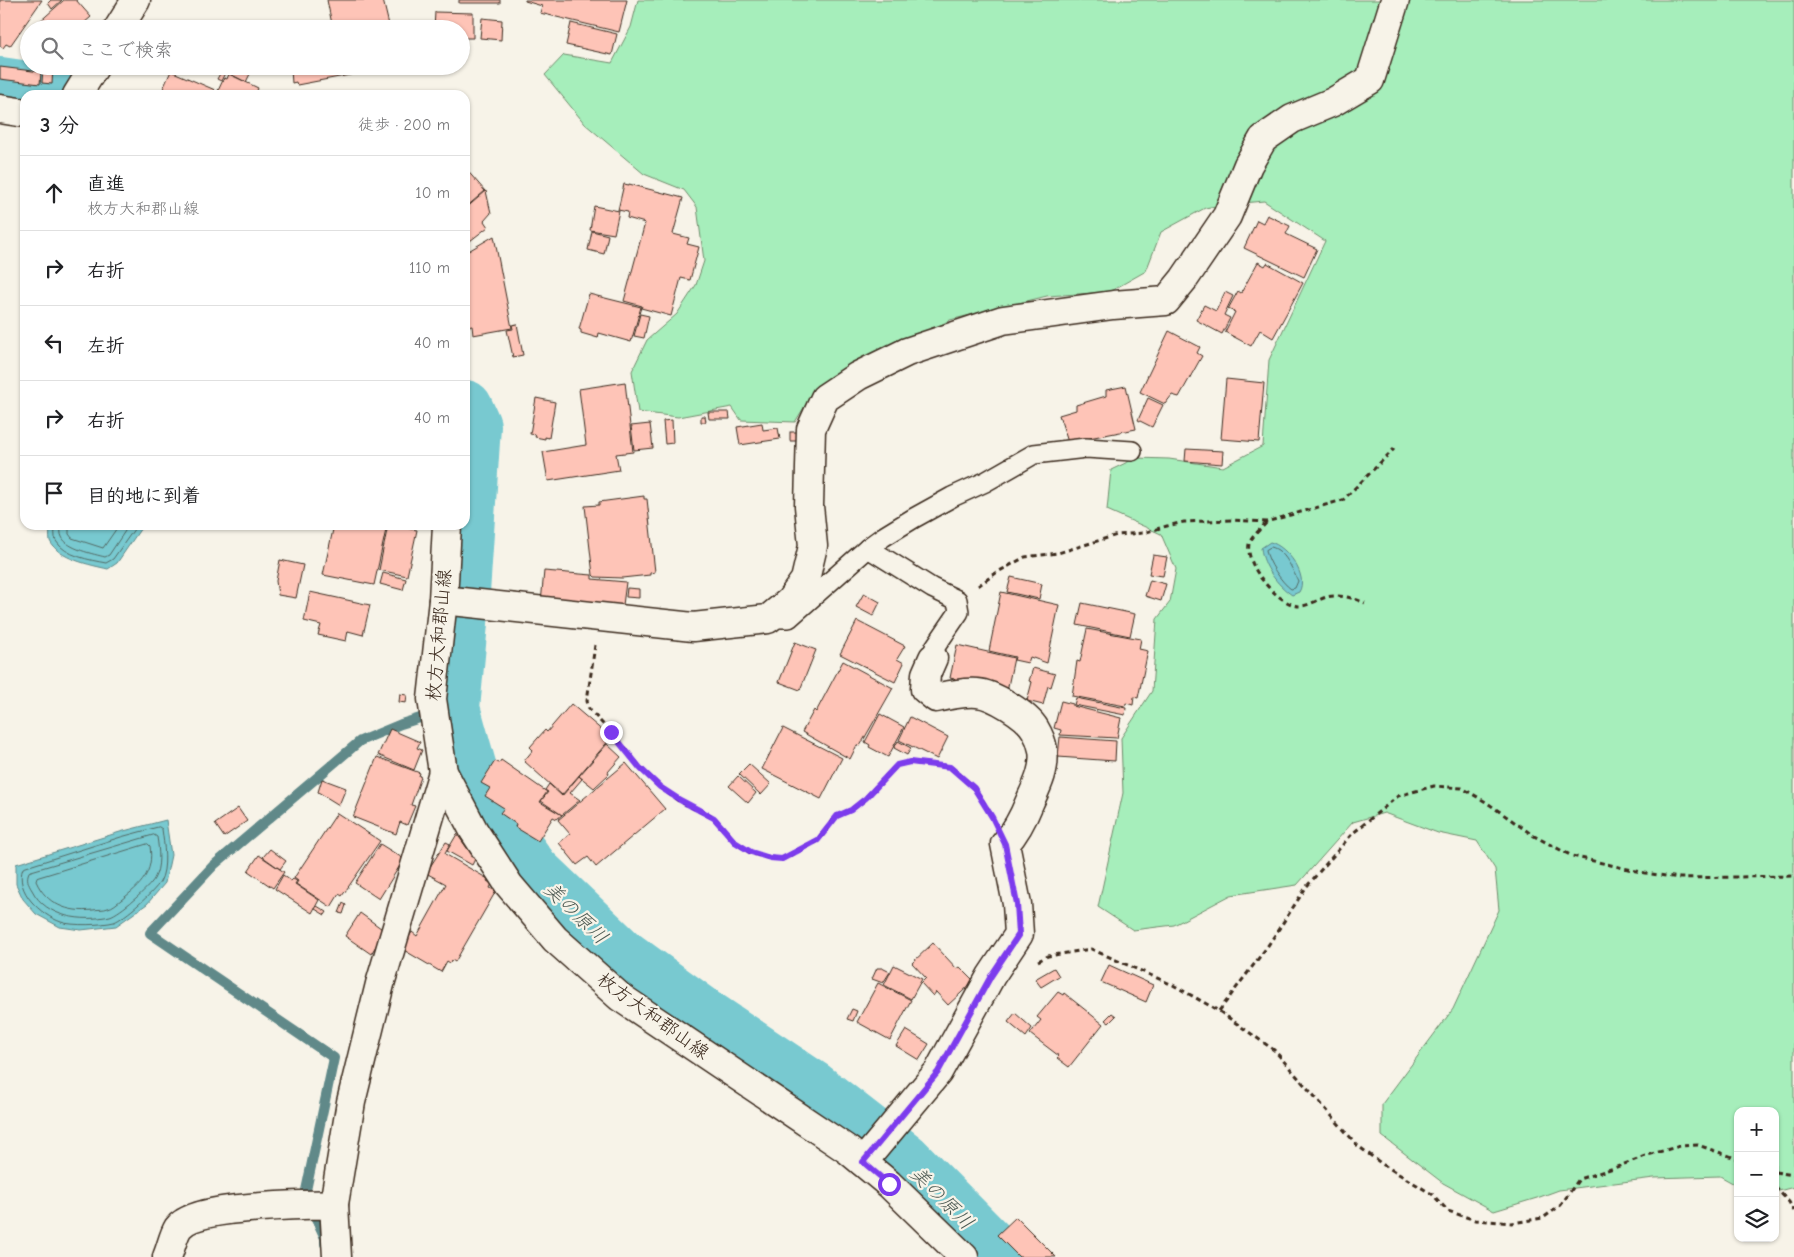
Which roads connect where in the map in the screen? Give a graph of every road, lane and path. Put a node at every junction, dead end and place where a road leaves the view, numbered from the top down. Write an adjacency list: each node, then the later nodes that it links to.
1 (136, 0): 3 (street)
2 (1395, 0): 17 (street)
3 (124, 20)
4 (89, 75): 5 (street)
5 (80, 90)
6 (0, 109): 7 (street)
7 (20, 112)
8 (1394, 448): 10 (path)
9 (1132, 451): 12 (lane)
10 (1266, 522): 14 (path); 15 (path)
11 (447, 530): 13 (street, 枚方大和郡山線)
12 (868, 548): 14 (lane); 17 (lane)
13 (443, 600): 16 (street); 19 (street, 枚方大和郡山線)
14 (957, 600): 18 (lane)
15 (1364, 603)
16 (598, 617): 17 (street); 20 (path)
17 (768, 619)
18 (933, 658): 20 (street)
19 (443, 772): 25 (street, 枚方大和郡山線); 29 (street)
20 (1005, 844): 25 (street)
21 (1794, 876): 23 (path)
22 (1033, 964): 23 (path)
23 (1219, 1011): 24 (path)
24 (1734, 1157)
25 (863, 1162): 33 (street, 枚方大和郡山線)
26 (1779, 1173): 27 (path)
27 (1794, 1175)
28 (1779, 1191): 30 (path)
29 (334, 1204): 31 (street); 32 (street)
30 (1794, 1211)
31 (167, 1257)
32 (337, 1257)
33 (964, 1257)

